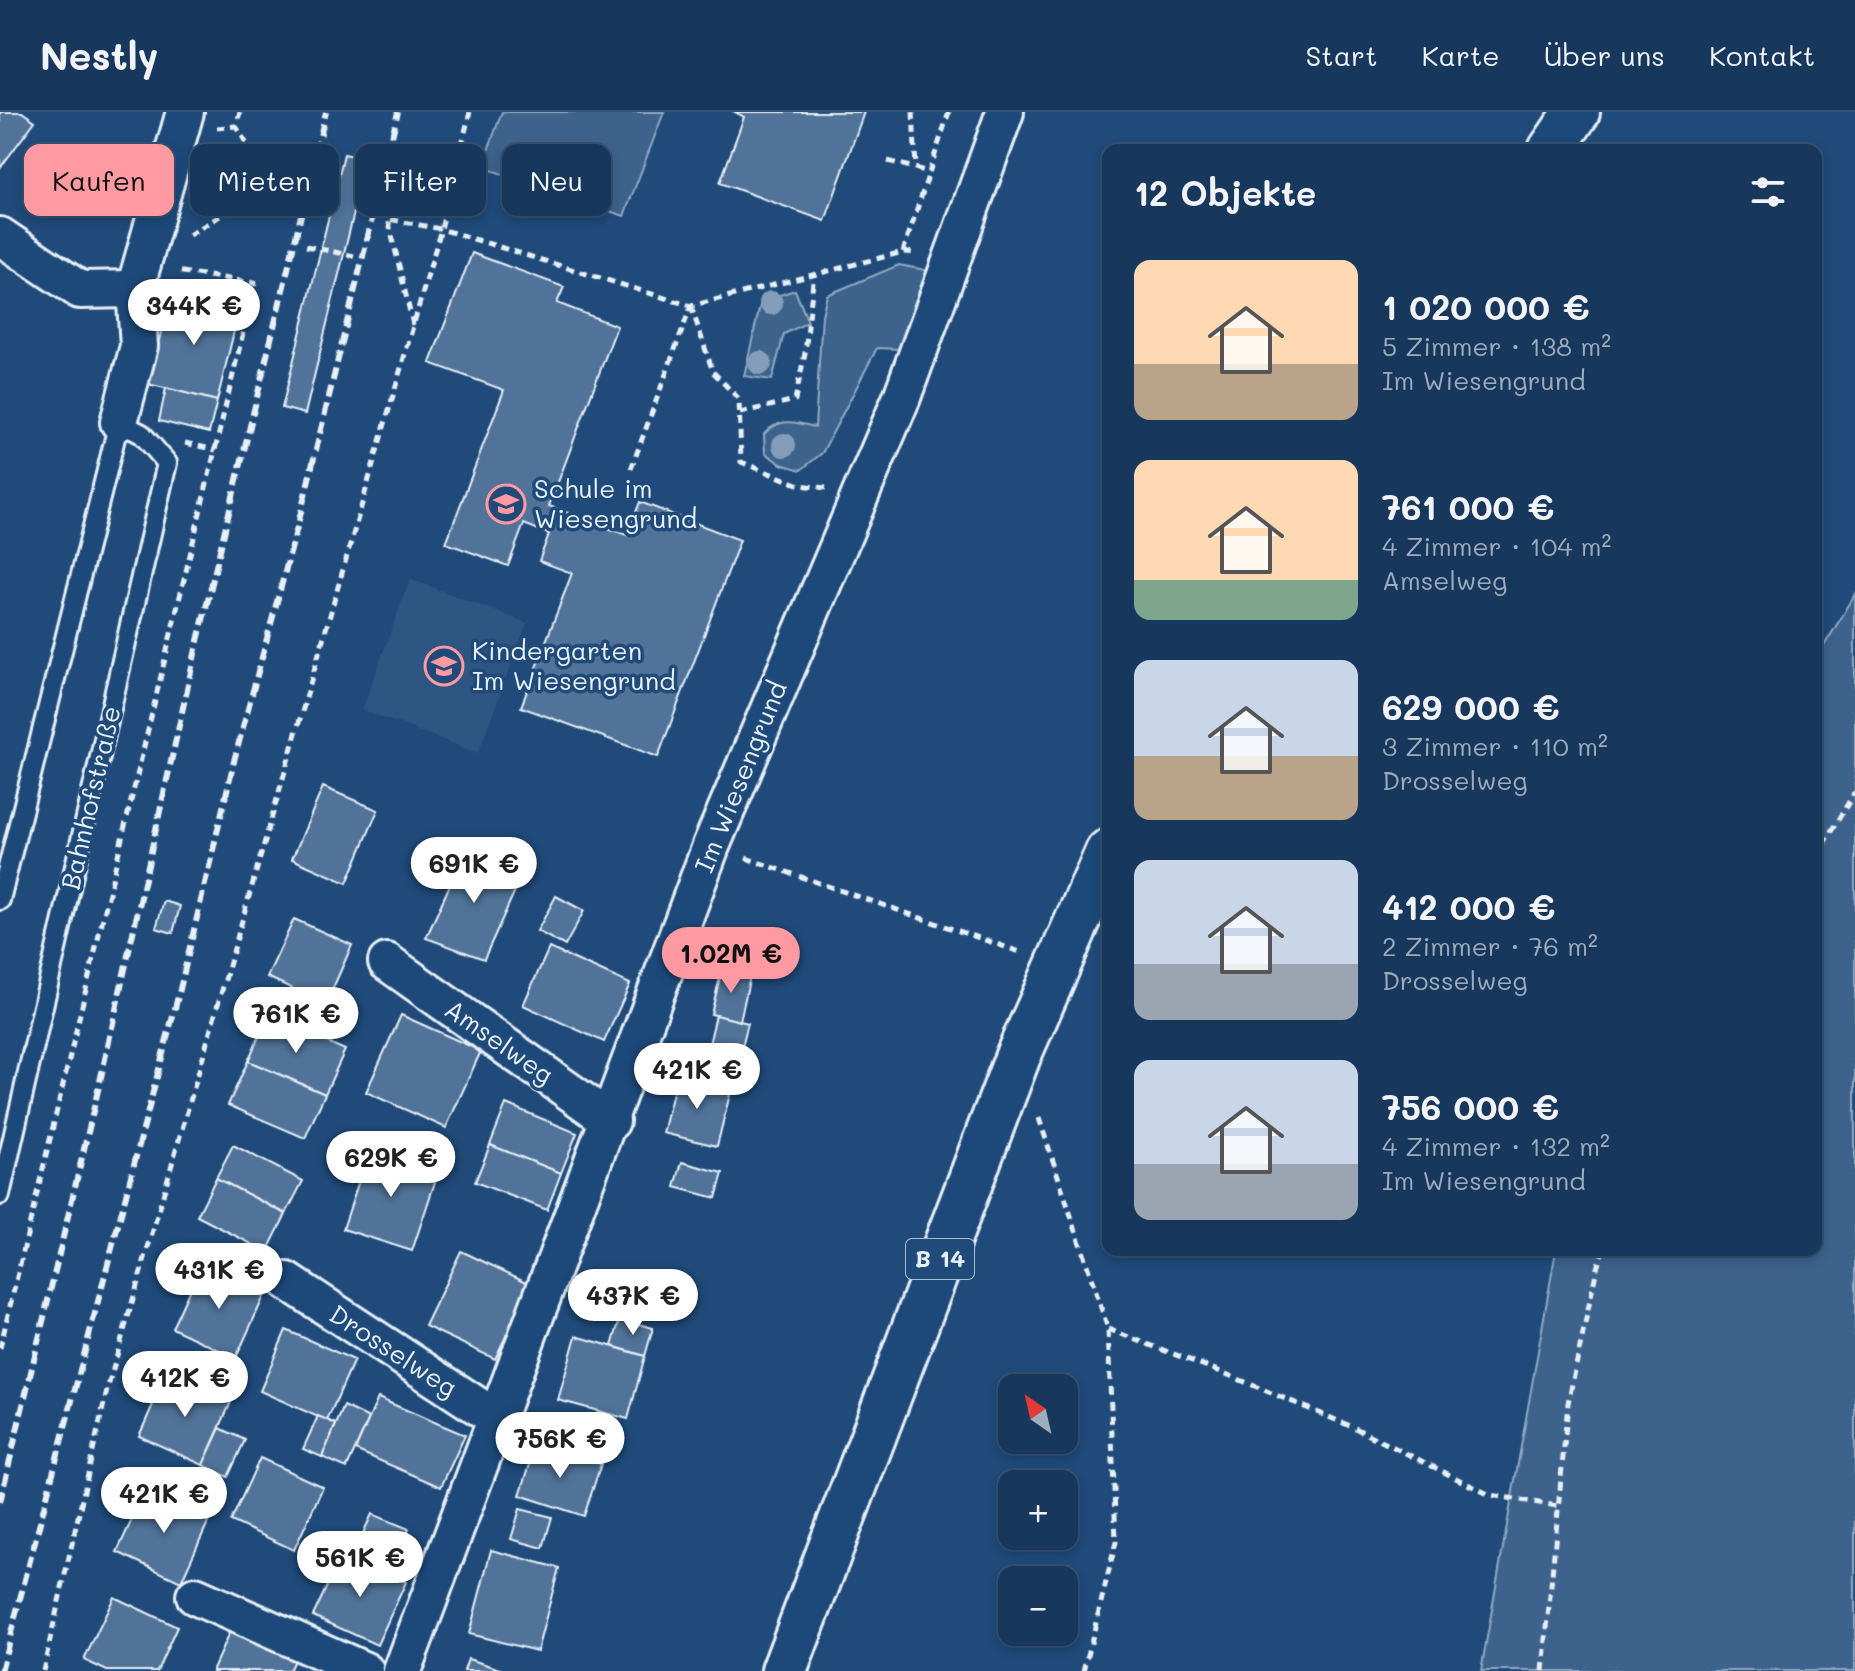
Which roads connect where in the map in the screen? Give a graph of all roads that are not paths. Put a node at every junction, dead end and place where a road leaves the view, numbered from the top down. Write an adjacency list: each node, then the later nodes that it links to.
1 (185, 112): 6 (street)
2 (1005, 112): 11 (street, Im Wiesengrund)
3 (1577, 112): 4 (main road)
4 (1555, 144)
5 (0, 236): 6 (street)
6 (139, 277): 7 (street)
7 (130, 428): 9 (lane); 12 (lane, Bahnhofstraße)
8 (1102, 866): 18 (main road, B 14)
9 (0, 900)
10 (387, 962): 11 (street, Amselweg)
11 (611, 1121): 14 (street, Im Wiesengrund)
12 (0, 1195)
13 (287, 1281): 14 (street, Drosselweg)
14 (499, 1420): 17 (street, Im Wiesengrund)
15 (195, 1596): 16 (street)
16 (365, 1671)
17 (402, 1671)
18 (784, 1671)

